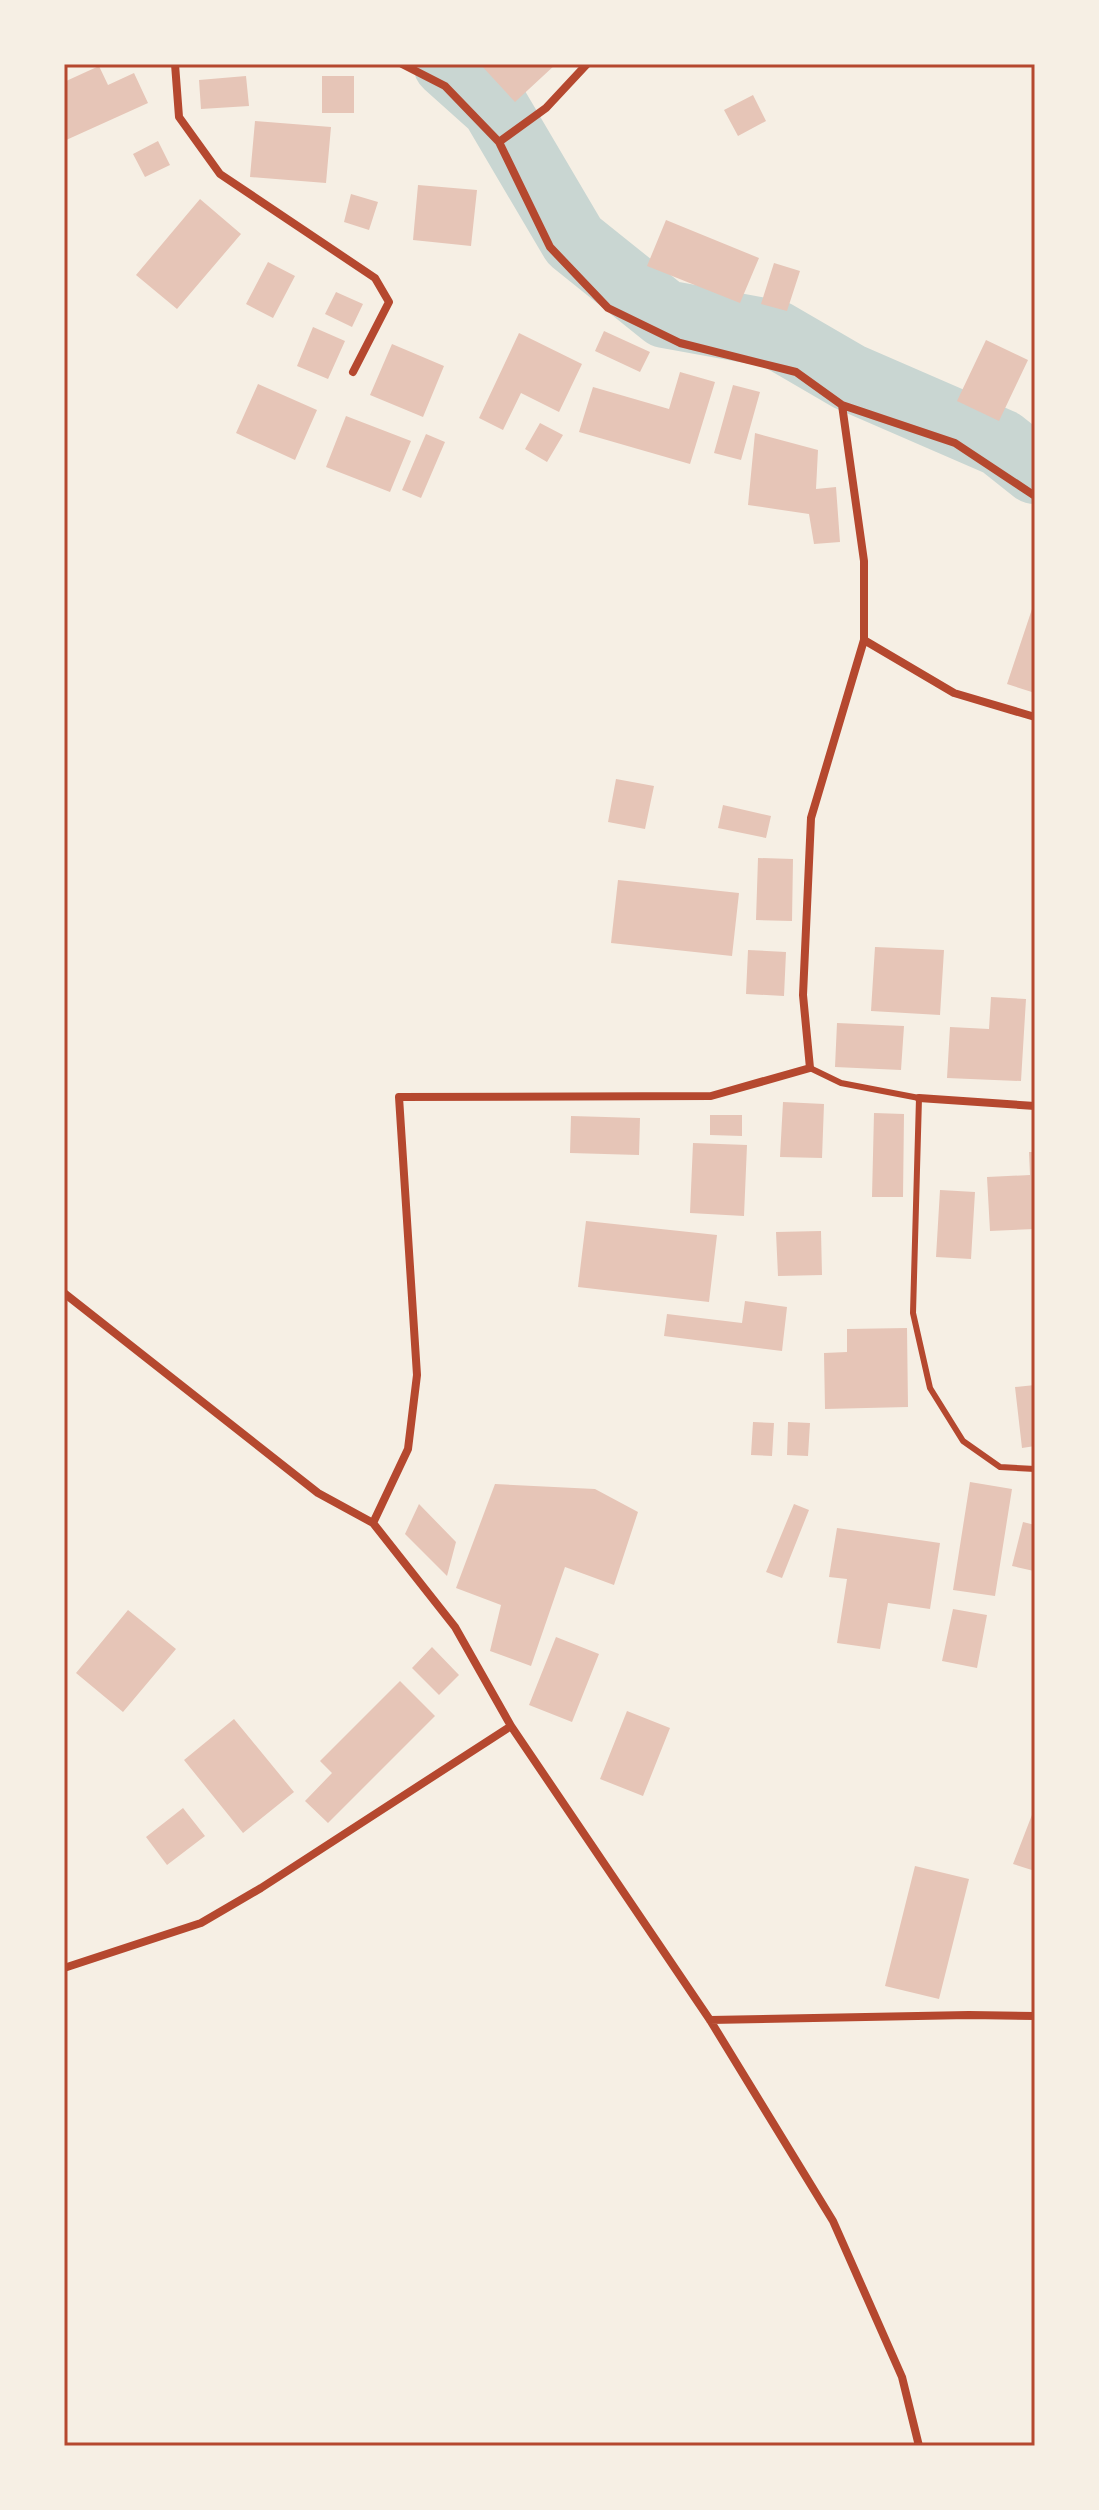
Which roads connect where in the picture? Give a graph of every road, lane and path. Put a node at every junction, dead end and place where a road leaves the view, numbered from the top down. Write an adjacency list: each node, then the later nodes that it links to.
1 (175, 64): 5 (street)
2 (402, 64): 4 (street)
3 (587, 64): 4 (street)
4 (499, 142): 6 (street)
5 (353, 372)
6 (842, 405): 7 (street); 8 (street)
7 (1035, 496)
8 (864, 640): 9 (street); 10 (street)
9 (1035, 717)
10 (810, 1068): 11 (lane); 15 (street)
11 (919, 1098): 12 (street); 14 (lane)
12 (1035, 1106)
13 (64, 1293): 15 (street)
14 (1035, 1469)
15 (373, 1523): 16 (street)
16 (511, 1726): 17 (street); 19 (street)
17 (64, 1968)
18 (1035, 2016): 19 (street)
19 (710, 2020): 20 (street)
20 (919, 2446)

